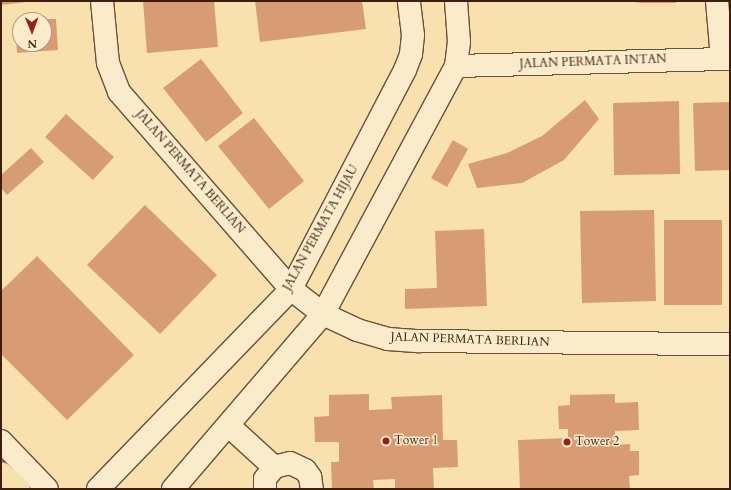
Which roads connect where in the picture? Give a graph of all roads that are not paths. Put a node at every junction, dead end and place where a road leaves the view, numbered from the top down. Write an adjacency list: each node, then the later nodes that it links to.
1 (102, 1): 7 (street, JALAN PERMATA BERLIAN)
2 (409, 1): 7 (street, JALAN PERMATA HIJAU)
3 (456, 1): 6 (street)
4 (717, 1): 5 (street)
5 (726, 59): 6 (street, JALAN PERMATA INTAN)
6 (456, 66): 8 (street)
7 (291, 289): 8 (street, JALAN PERMATA BERLIAN); 16 (street, JALAN PERMATA HIJAU)
8 (323, 314): 9 (street, JALAN PERMATA BERLIAN); 10 (street)
9 (730, 344)
10 (229, 426): 12 (street); 17 (street)
11 (1, 441): 15 (street)
12 (274, 467): 18 (street); 19 (street)
13 (1, 473): 14 (main road)
14 (19, 489)
15 (46, 489)
16 (98, 489)
17 (174, 489)
18 (265, 489)
19 (312, 489)

